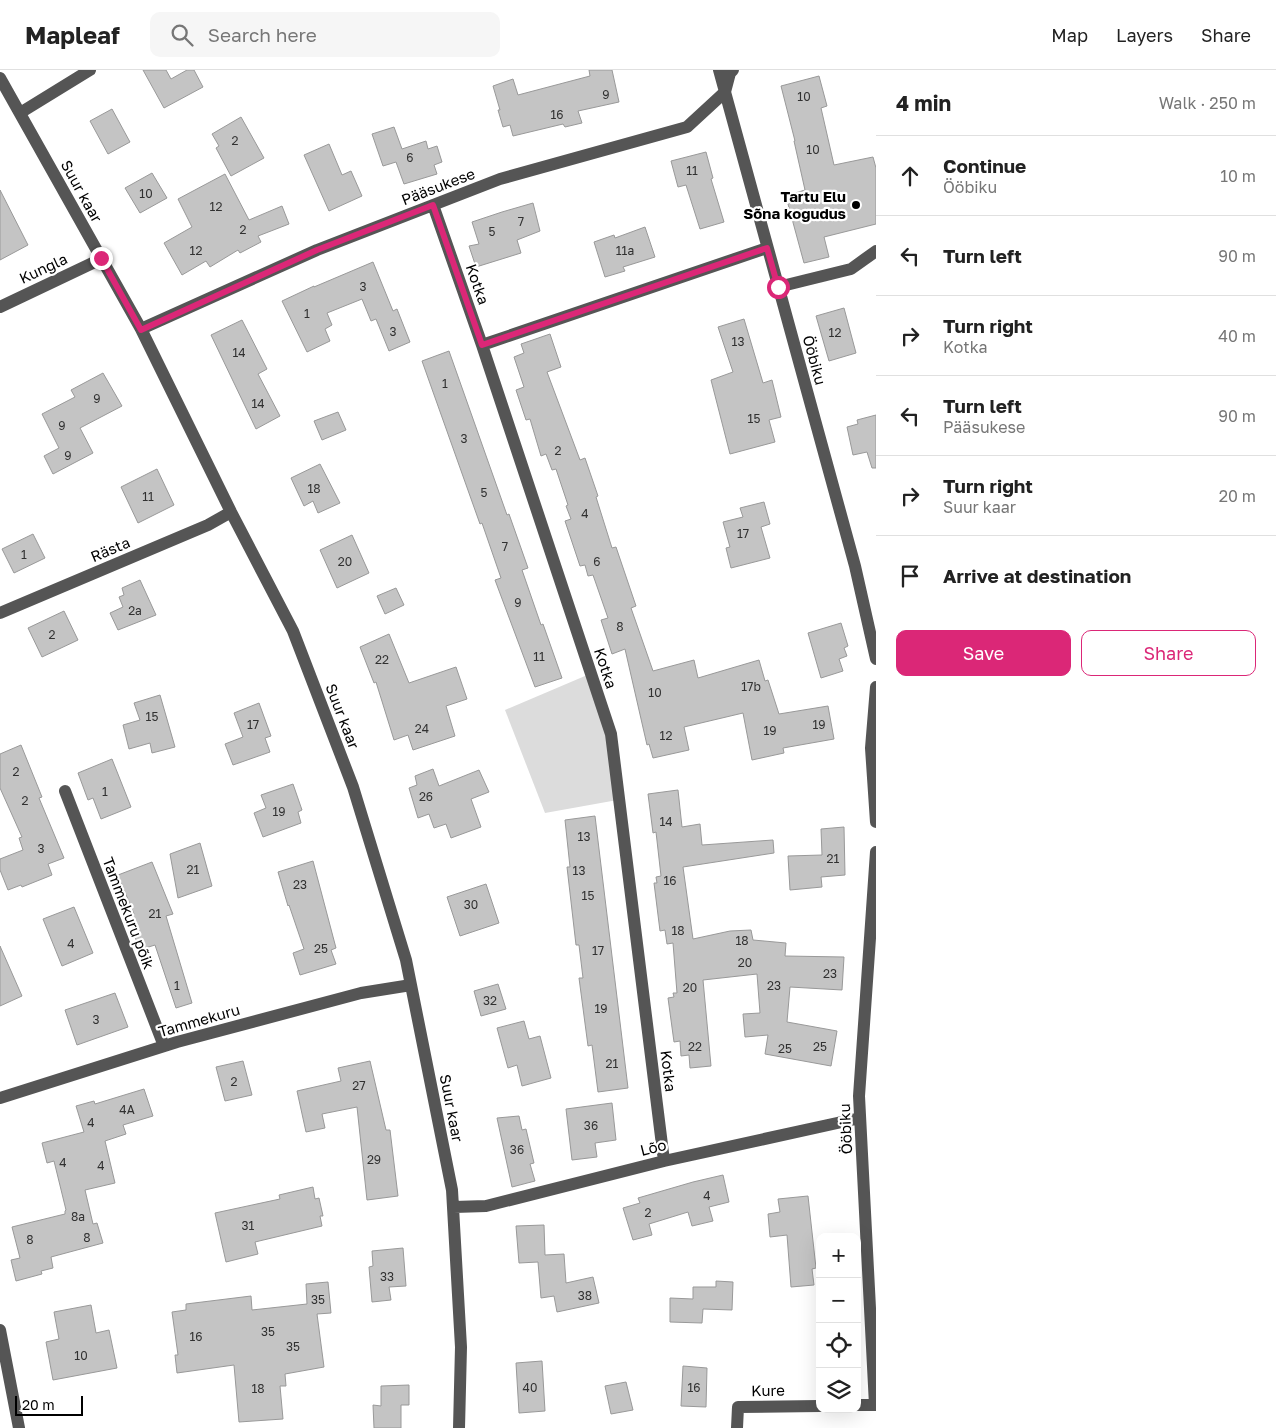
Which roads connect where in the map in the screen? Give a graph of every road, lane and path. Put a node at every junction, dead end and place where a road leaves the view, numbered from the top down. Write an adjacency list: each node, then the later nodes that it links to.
1 (90, 70): 6 (street)
2 (719, 70): 5 (street, Ööbiku)
3 (733, 70): 5 (street)
4 (0, 78): 6 (street, Suur kaar)
5 (726, 92): 7 (street, Pääsukese); 8 (street, Ööbiku)
6 (20, 113): 10 (street, Suur kaar)
7 (433, 205): 13 (street, Pääsukese); 14 (street, Kotka)
8 (767, 248): 11 (street, Ööbiku); 14 (street)
9 (876, 251): 11 (street)
10 (101, 258): 12 (street, Kungla); 13 (street, Suur kaar)
11 (778, 287): 17 (street, Ööbiku)
12 (0, 307)
13 (141, 330): 15 (street, Suur kaar)
14 (482, 345): 27 (street, Kotka)
15 (232, 512): 16 (street, Rästa); 23 (street, Suur kaar)
16 (0, 613)
17 (876, 659)
18 (876, 687): 19 (street)
19 (875, 711): 21 (street)
20 (65, 791): 24 (street, Tammekuru põik)
21 (876, 822)
22 (876, 852): 26 (street, Ööbiku)
23 (411, 985): 24 (street, Tammekuru); 28 (street, Suur kaar)
24 (164, 1046): 25 (street, Tammekuru)
25 (0, 1098)
26 (860, 1118): 27 (street, Lõo); 31 (street, Ööbiku)
27 (664, 1161): 28 (street, Lõo)
28 (454, 1207): 34 (street, Suur kaar)
29 (0, 1330): 33 (street)
30 (861, 1405): 31 (street)
31 (876, 1405)
32 (816, 1406): 35 (street, Kure)
33 (19, 1428)
34 (459, 1428)
35 (737, 1428)

